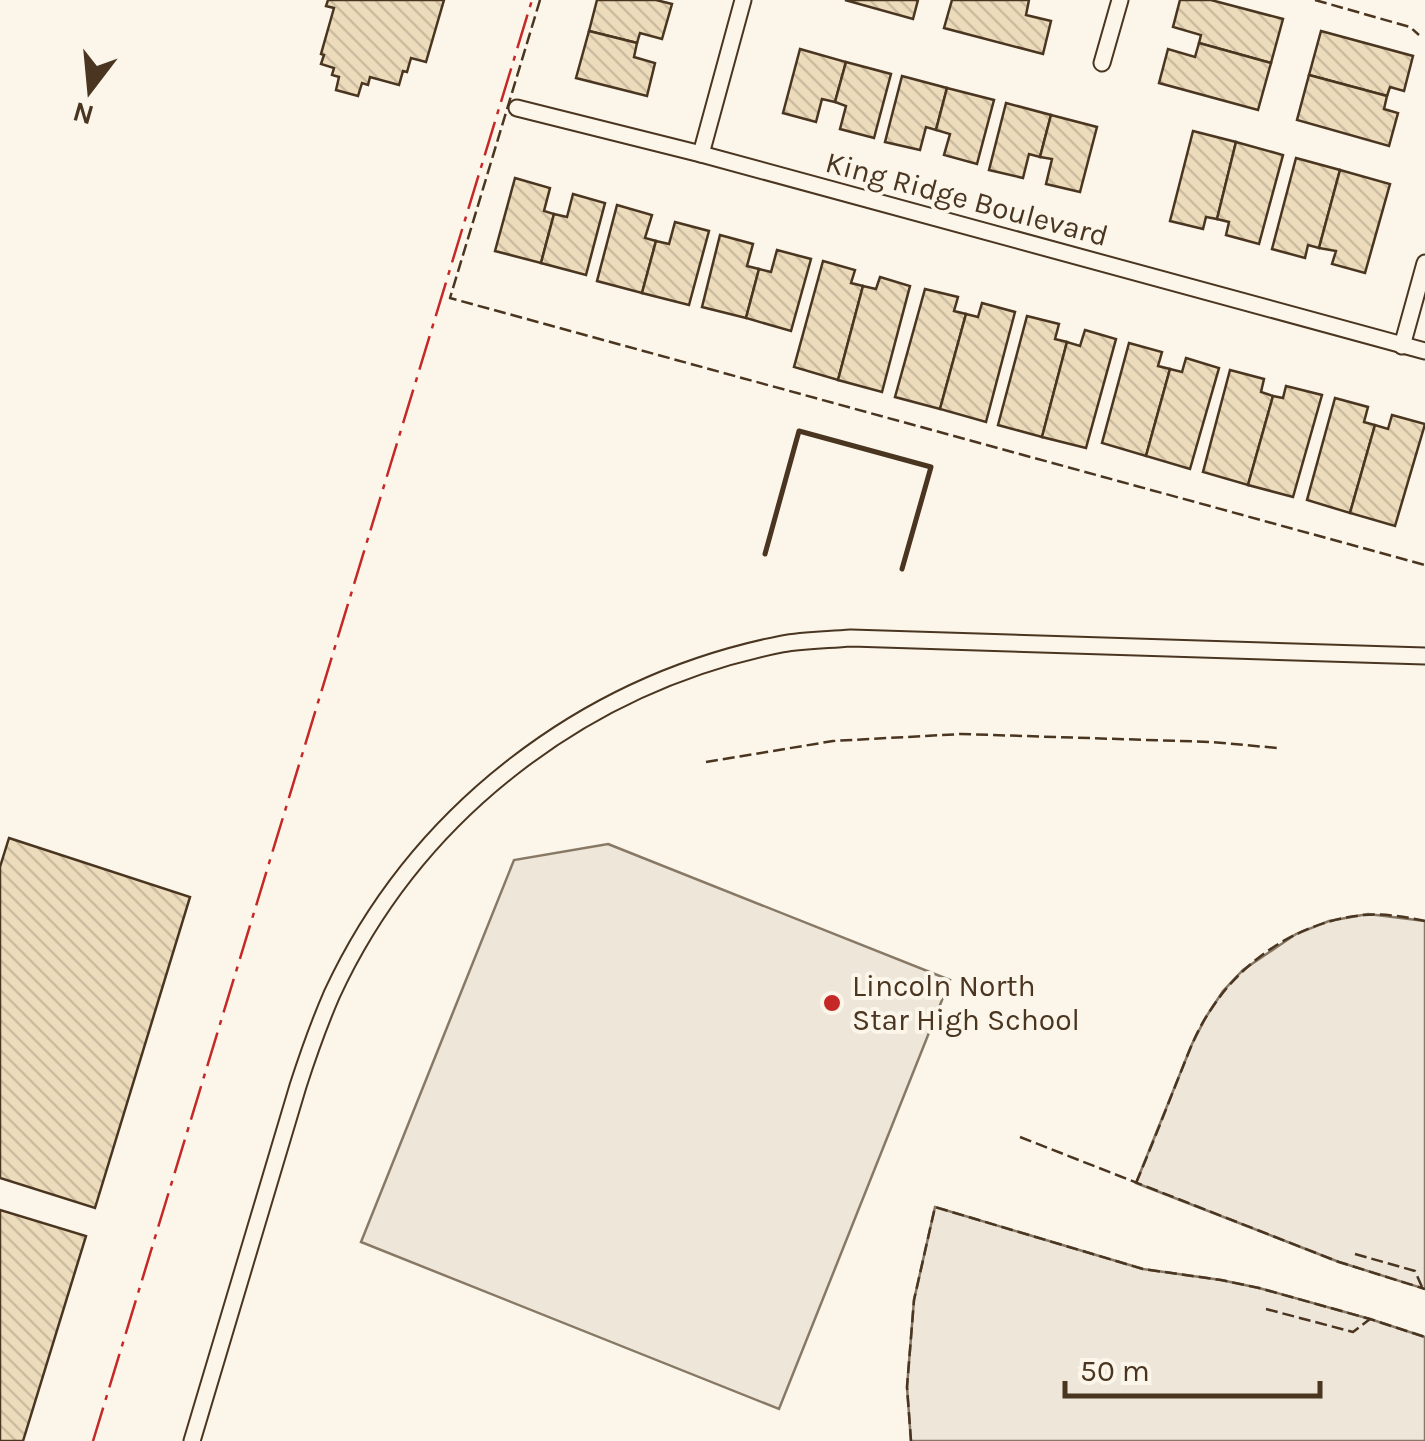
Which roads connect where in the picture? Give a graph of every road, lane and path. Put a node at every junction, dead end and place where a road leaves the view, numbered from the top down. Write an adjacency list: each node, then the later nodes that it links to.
1 (743, 0): 5 (lane)
2 (1120, 0): 3 (lane)
3 (1102, 63)
4 (517, 108): 5 (lane, King Ridge Boulevard)
5 (700, 154): 7 (lane, King Ridge Boulevard)
6 (1425, 264): 7 (lane)
7 (1402, 346): 8 (lane, King Ridge Boulevard)
8 (1425, 352)
9 (1425, 656): 10 (lane)
10 (192, 1441)

